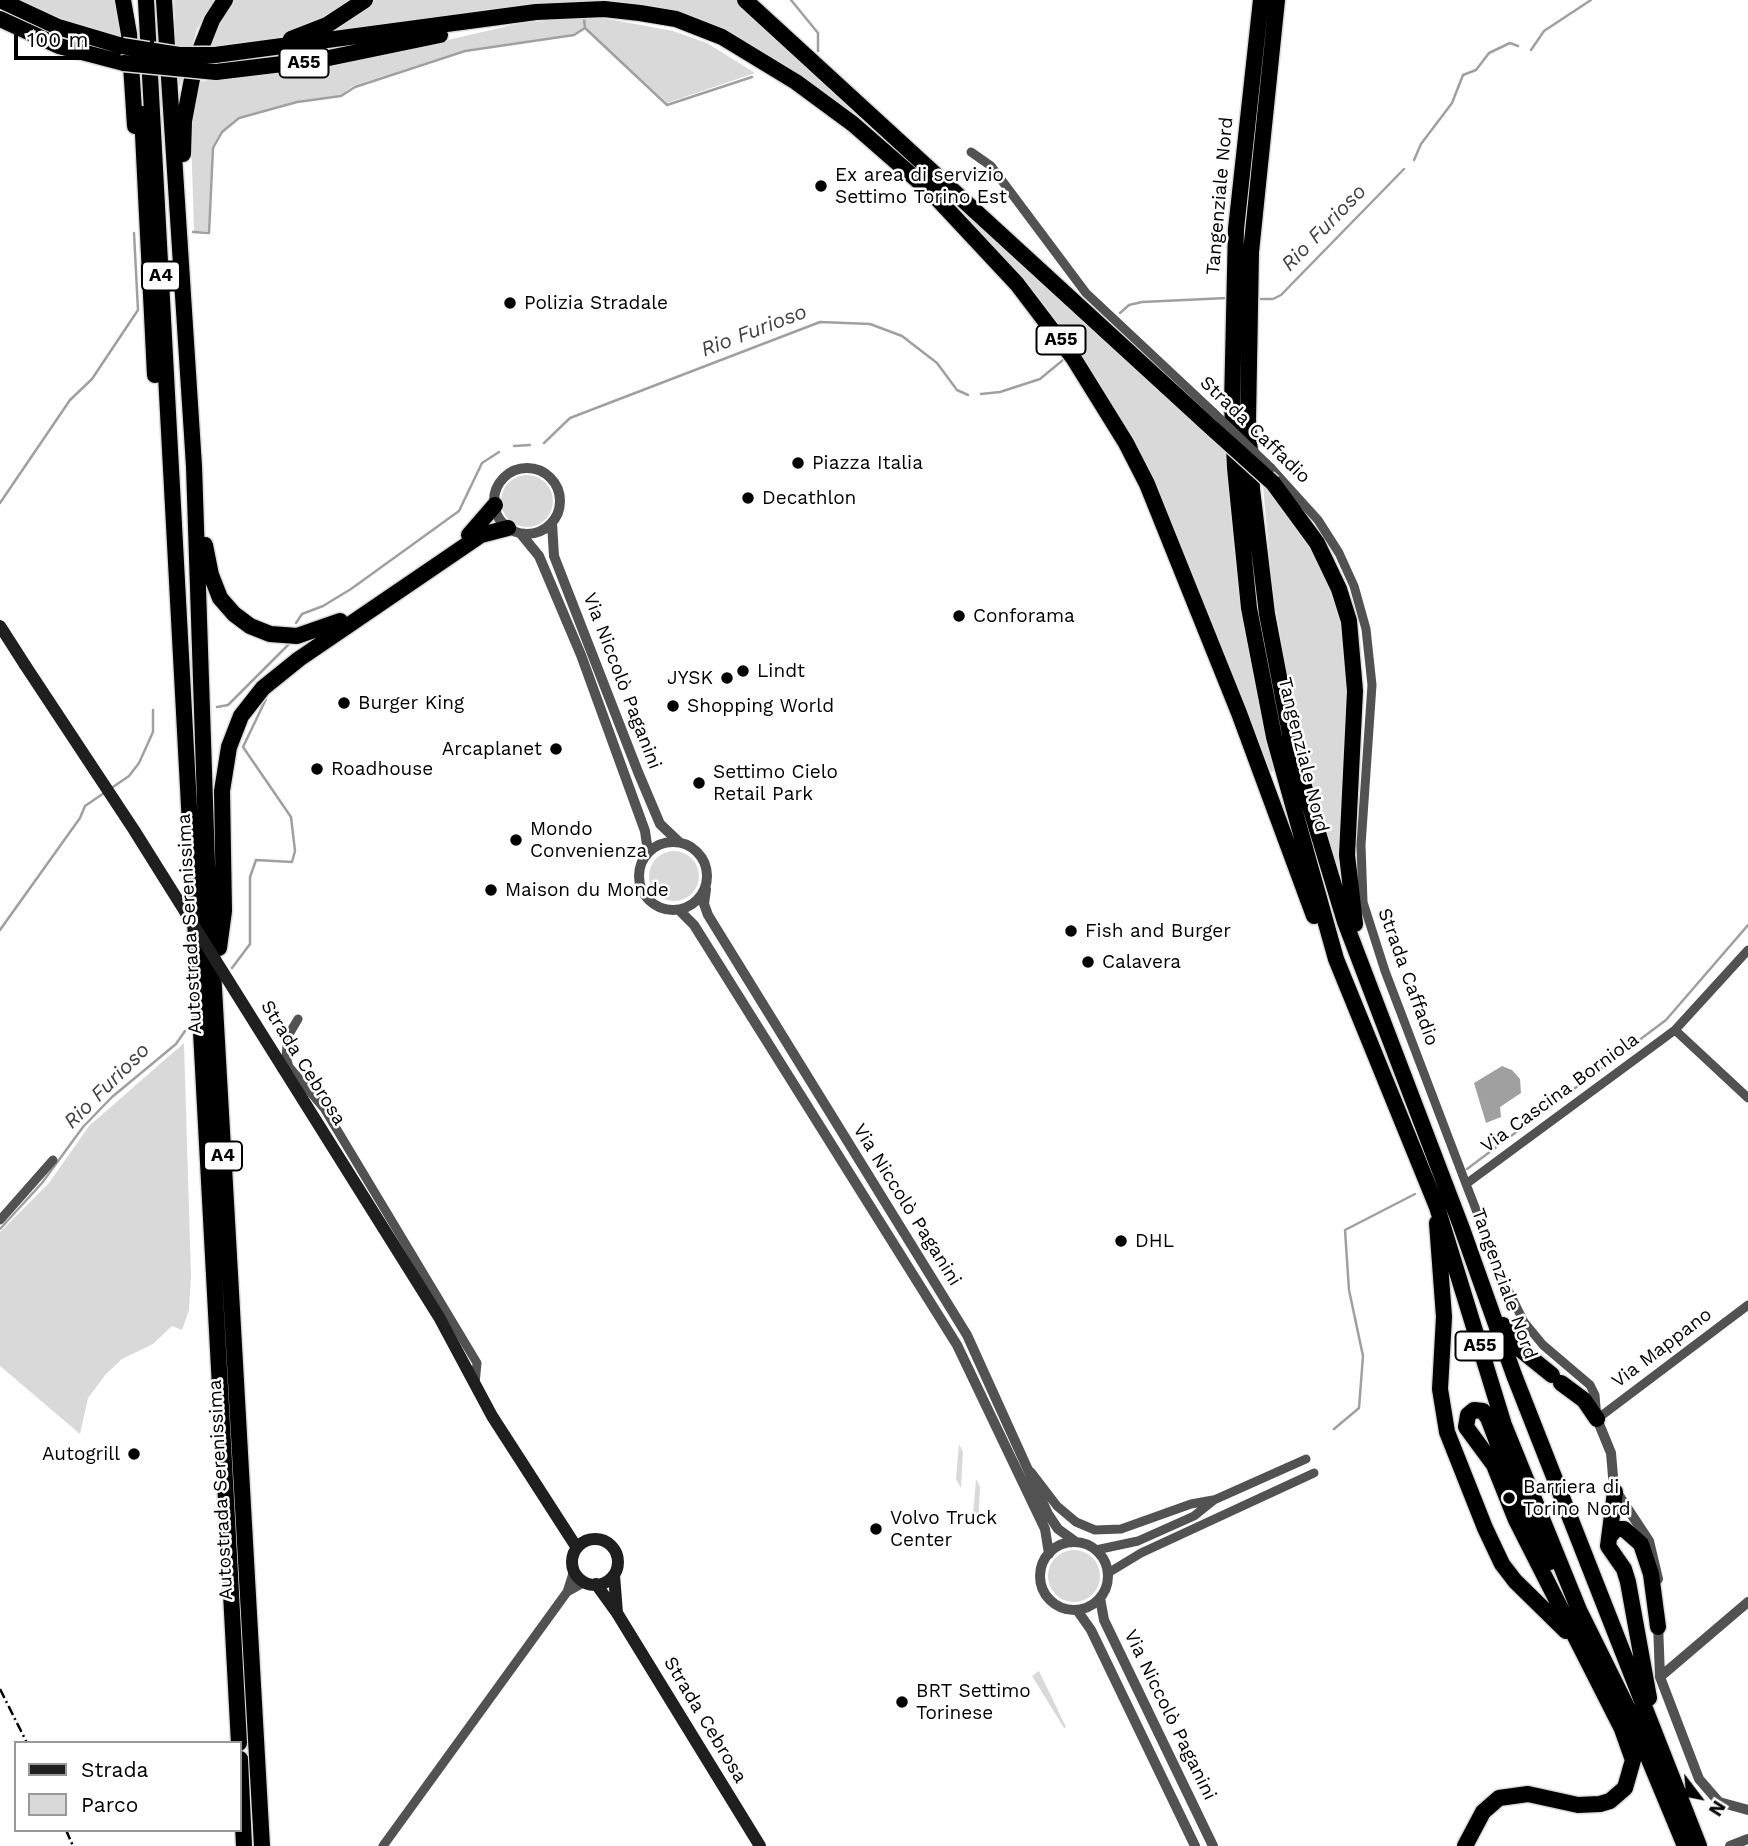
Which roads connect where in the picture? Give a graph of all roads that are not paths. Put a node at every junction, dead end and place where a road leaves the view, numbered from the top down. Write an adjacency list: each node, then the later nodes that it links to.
1 (0, 0): 14 (highway, bridge)
2 (123, 0): 16 (highway)
3 (135, 0): 16 (highway)
4 (146, 0): 23 (highway, Autostrada Serenissima / A4)
5 (164, 0): 17 (highway, Autostrada Serenissima / A4)
6 (225, 0): 17 (highway, A4)
7 (365, 0): 13 (highway)
8 (744, 0): 19 (highway, A55, bridge)
9 (1261, 0): 30 (highway, Tangenziale Nord / A55)
10 (1277, 0): 32 (highway, Tangenziale Nord / A55)
11 (506, 16): 13 (highway); 14 (highway, A55); 30 (highway, A55)
12 (0, 19): 14 (highway, A55, bridge)
13 (252, 52): 14 (highway)
14 (216, 63)
15 (971, 152): 19 (street, Strada Caffadio, bridge)
16 (147, 219): 23 (highway)
17 (183, 292): 18 (highway, Autostrada Serenissima / A4)
18 (194, 466): 20 (highway); 31 (highway, Autostrada Serenissima / A4)
19 (1272, 475): 32 (highway, A55); 37 (street, Strada Caffadio)
20 (495, 505): 21 (street); 22 (street)
21 (552, 523): 22 (street); 25 (street, Via Niccolò Paganini)
22 (514, 531): 26 (street, Via Niccolò Paganini); 31 (highway)
23 (176, 553): 74 (highway, Autostrada Serenissima / A4)
24 (0, 626): 41 (main road, Strada Cebrosa, bridge)
25 (680, 842): 26 (street); 27 (street)
26 (648, 852): 28 (street)
27 (706, 889): 28 (street); 49 (street, Via Niccolò Paganini)
28 (679, 911): 59 (street, Via Niccolò Paganini)
29 (1748, 950): 34 (street, Via Cascina Borniola)
30 (1336, 959): 38 (highway, Tangenziale Nord / A55)
31 (214, 985): 80 (highway, Autostrada Serenissima / A4)
32 (1374, 1001): 40 (highway, Tangenziale Nord / A55)
33 (298, 1019): 42 (street)
34 (1675, 1030): 35 (street); 37 (street, Via Cascina Borniola)
35 (1748, 1098)
36 (53, 1160): 39 (street)
37 (1466, 1184): 47 (street, Strada Caffadio)
38 (1437, 1207): 44 (highway, Tangenziale Nord / A55); 71 (highway)
39 (0, 1220)
40 (1461, 1226): 47 (highway); 73 (highway, Tangenziale Nord / A55)
41 (401, 1256): 42 (street); 45 (main road, Strada Cebrosa)
42 (419, 1265): 45 (street)
43 (1748, 1305): 47 (street, Via Mappano)
44 (1479, 1340): 46 (highway); 68 (highway, Tangenziale Nord / A55)
45 (475, 1384): 53 (main road, Strada Cebrosa)
46 (1485, 1413): 68 (highway); 71 (highway)
47 (1597, 1419): 51 (street, Strada Caffadio)
48 (1306, 1459): 52 (street)
49 (1031, 1472): 52 (street); 56 (street, Via Niccolò Paganini)
50 (1314, 1474): 61 (street)
51 (1615, 1492): 54 (highway); 70 (street)
52 (1214, 1500): 58 (street)
53 (565, 1525): 55 (main road, Strada Cebrosa); 57 (main road, Strada Cebrosa)
54 (1610, 1536): 70 (highway); 73 (highway)
55 (589, 1540): 57 (main road); 62 (main road)
56 (1076, 1542): 58 (street); 59 (street)
57 (577, 1548): 60 (main road)
58 (1096, 1550): 61 (street)
59 (1049, 1554): 67 (street)
60 (574, 1570): 63 (main road); 64 (street)
61 (1108, 1573): 65 (street)
62 (614, 1575): 63 (main road); 69 (main road, Strada Cebrosa)
63 (590, 1583): 64 (street); 69 (main road, Strada Cebrosa)
64 (566, 1592): 81 (street)
65 (1100, 1598): 67 (street); 84 (street, Via Niccolò Paganini)
66 (1748, 1602): 72 (street)
67 (1077, 1610): 83 (street, Via Niccolò Paganini)
68 (1579, 1610): 85 (highway)
69 (617, 1613): 82 (main road, Strada Cebrosa)
70 (1658, 1627): 72 (street)
71 (1579, 1648): 78 (highway)
72 (1660, 1677): 76 (street)
73 (1655, 1731): 86 (highway)
74 (239, 1741)
75 (242, 1802): 79 (highway)
76 (1748, 1810)
77 (1748, 1839): 87 (street)
78 (1470, 1842)
79 (244, 1846)
80 (262, 1846)
81 (383, 1846)
82 (760, 1846)
83 (1195, 1846)
84 (1213, 1846)
85 (1685, 1846)
86 (1699, 1846)
87 (1730, 1846)

